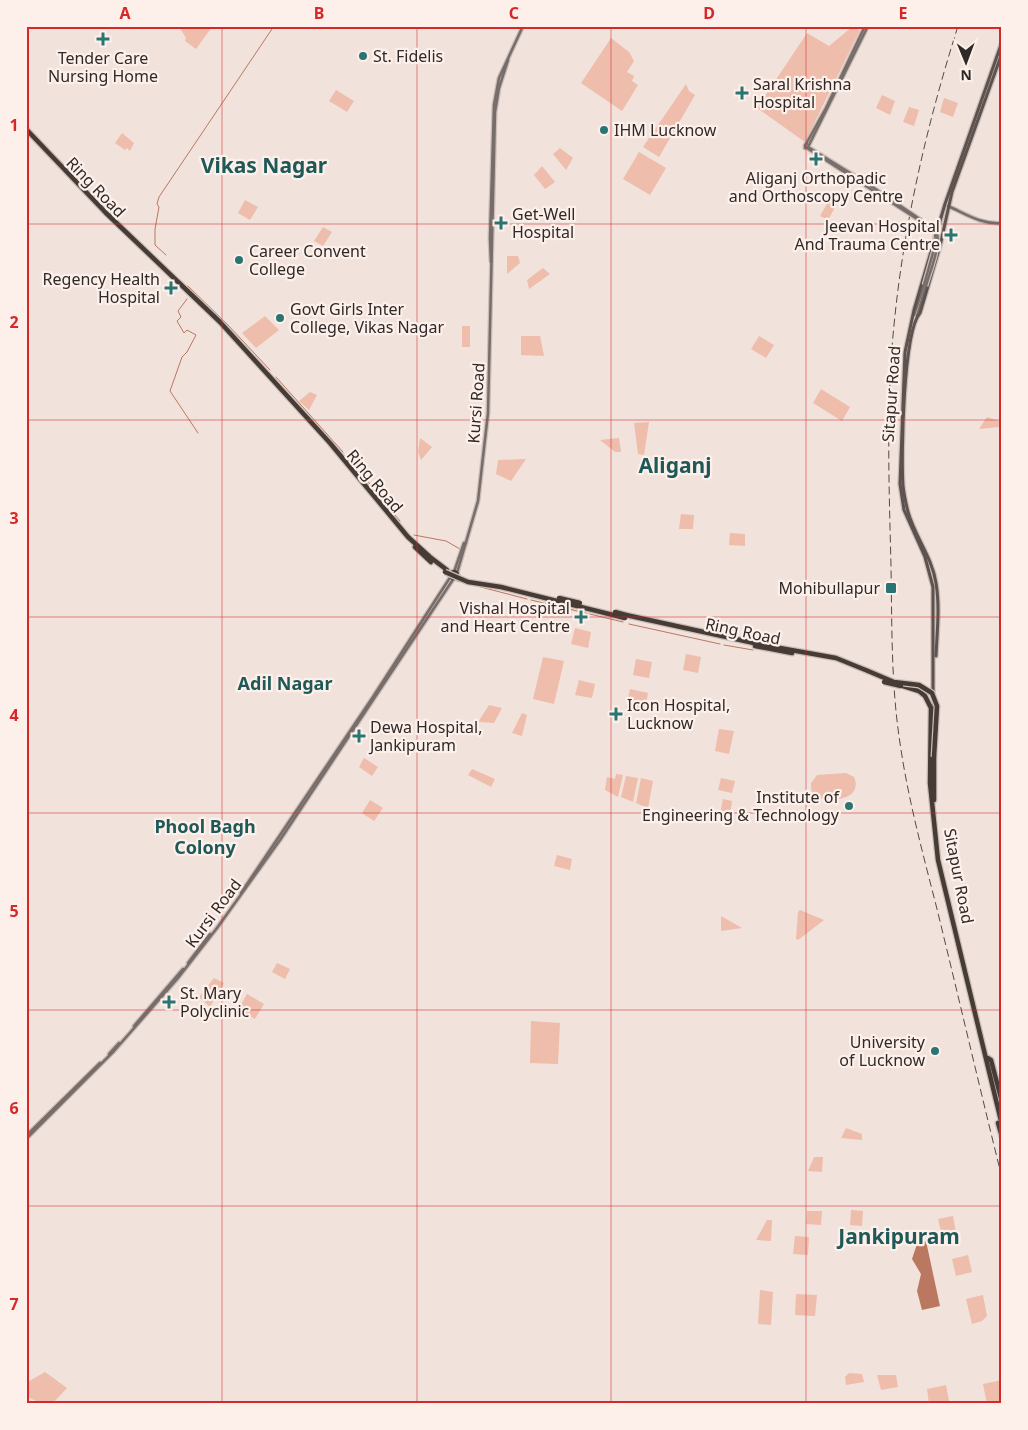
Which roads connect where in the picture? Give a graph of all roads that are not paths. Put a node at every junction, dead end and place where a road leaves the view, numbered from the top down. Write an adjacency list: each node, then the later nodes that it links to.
1 (523, 26): 20 (main road, Kursi Road)
2 (866, 26): 8 (main road, bridge)
3 (1002, 42): 8 (main road, Sitapur Road)
4 (1002, 53): 6 (main road, Sitapur Road)
5 (26, 131): 9 (highway, Ring Road); 9 (highway, Ring Road)
6 (948, 206): 7 (main road); 8 (main road, Sitapur Road)
7 (1002, 223)
8 (915, 316): 12 (main road, Sitapur Road)
9 (344, 459): 10 (highway, Ring Road, bridge)
10 (625, 616): 11 (highway, Ring Road); 11 (highway, Ring Road)
11 (868, 672): 12 (highway, bridge); 13 (highway, bridge)
12 (931, 739): 13 (main road, Sitapur Road); 14 (highway)
13 (934, 792): 14 (highway, Sitapur Road)
14 (938, 850): 15 (highway, Sitapur Road); 16 (highway, Sitapur Road)
15 (984, 1051): 16 (highway); 21 (highway)
16 (988, 1061): 17 (highway); 18 (highway); 19 (highway)
17 (1002, 1102)
18 (1002, 1115)
19 (1002, 1125)
20 (26, 1137)
21 (1002, 1137)

